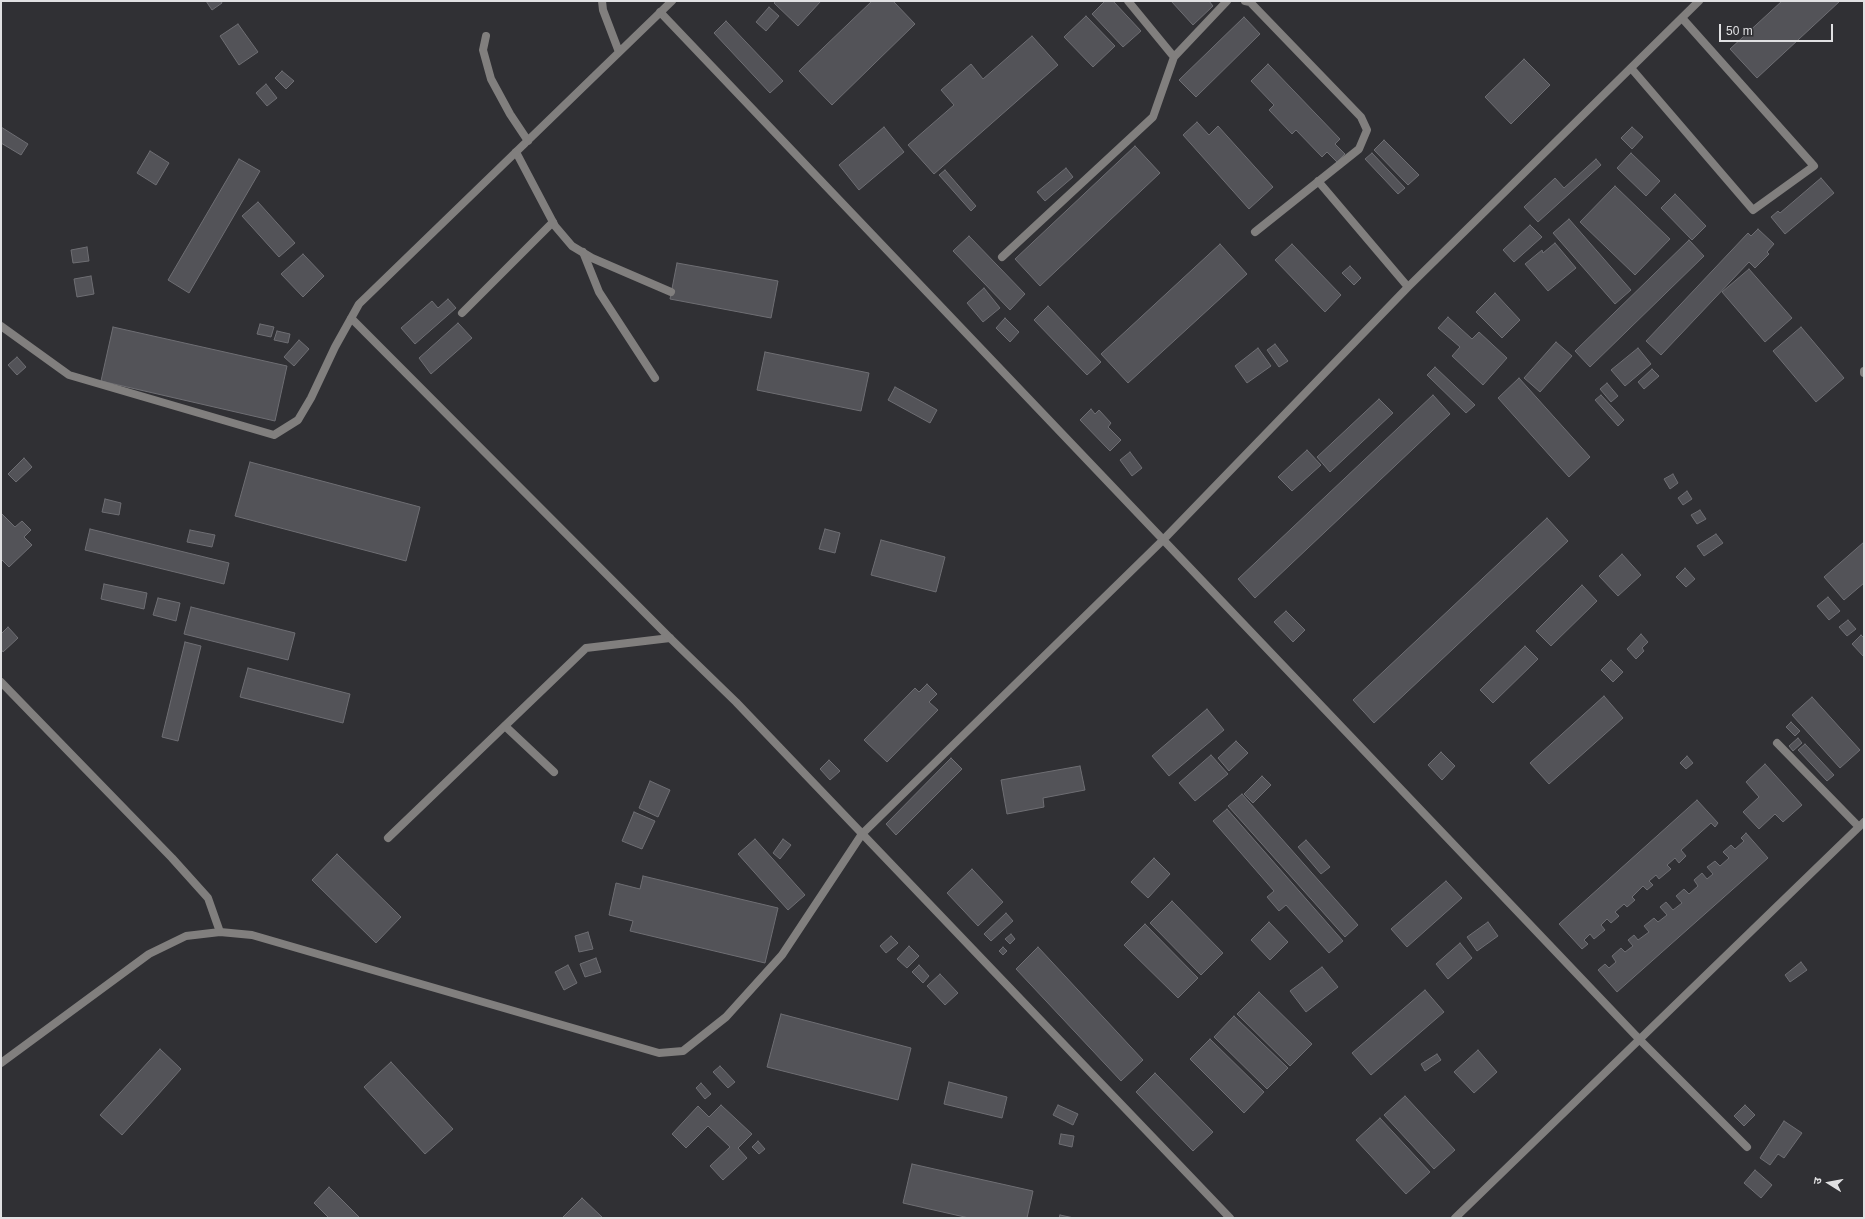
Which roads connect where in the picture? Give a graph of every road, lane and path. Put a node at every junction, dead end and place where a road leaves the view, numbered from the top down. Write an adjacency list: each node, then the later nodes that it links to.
1 (602, 1): 10 (street)
2 (672, 1): 7 (street)
3 (1128, 1): 11 (street)
4 (1227, 1): 11 (street)
5 (1245, 1): 15 (street)
6 (1696, 2): 8 (street)
7 (660, 12): 10 (street); 26 (street)
8 (1682, 18): 12 (street); 12 (street)
9 (486, 36): 13 (street)
10 (619, 52): 13 (street)
11 (1174, 57): 19 (street)
12 (1631, 68): 20 (street)
13 (528, 140): 14 (street)
14 (516, 152): 16 (street); 23 (street)
15 (1318, 181): 17 (street); 20 (street)
16 (553, 222): 18 (street); 22 (street)
17 (1255, 232)
18 (583, 252): 21 (street); 25 (street)
19 (1002, 257)
20 (1408, 287): 26 (street)
21 (672, 292)
22 (462, 313)
23 (351, 318): 24 (street); 27 (street)
24 (1, 326)
25 (655, 378)
26 (1164, 539): 33 (street); 36 (street)
27 (670, 638): 29 (street); 33 (street)
28 (1, 682): 35 (street)
29 (505, 726): 31 (street); 34 (street)
30 (1777, 743): 32 (street)
31 (554, 772)
32 (1862, 824): 36 (street)
33 (862, 834): 35 (street); 39 (street)
34 (388, 838)
35 (220, 932): 37 (street)
36 (1640, 1040): 38 (street); 40 (street)
37 (1, 1063)
38 (1747, 1147)
39 (1230, 1218)
40 (1455, 1218)

